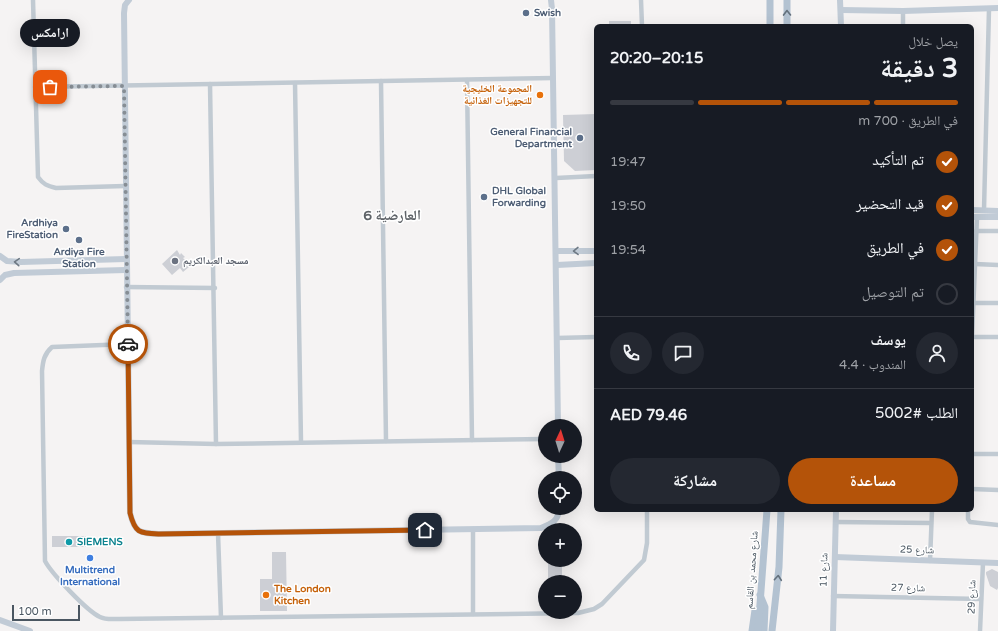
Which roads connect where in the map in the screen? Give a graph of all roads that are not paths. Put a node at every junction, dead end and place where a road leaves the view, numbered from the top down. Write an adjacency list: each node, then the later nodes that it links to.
1 (33, 0): 23 (street)
2 (129, 0): 22 (street)
3 (551, 0): 17 (street)
4 (641, 0): 12 (street)
5 (770, 0): 13 (main road)
6 (787, 0): 14 (main road, one-way to 6)
7 (840, 0): 10 (street)
8 (989, 8): 9 (street); 11 (street); 28 (street)
9 (998, 8)
10 (841, 10): 11 (street); 15 (street)
11 (903, 11): 16 (street)
12 (642, 24)
13 (770, 24)
14 (787, 24)
15 (841, 24)
16 (903, 24)
17 (553, 78): 18 (street); 25 (street)
18 (467, 80): 19 (street); 57 (street)
19 (381, 81): 20 (street); 58 (street)
20 (295, 83): 21 (street); 60 (street)
21 (210, 84): 22 (street); 47 (street)
22 (124, 86): 23 (street); 26 (street)
23 (35, 87): 26 (street)
24 (594, 176): 25 (street)
25 (556, 178): 34 (street)
26 (125, 186): 37 (street)
27 (974, 210): 28 (street)
28 (984, 210): 29 (street)
29 (998, 211)
30 (974, 217): 31 (street); 32 (street)
31 (998, 218)
32 (976, 231): 33 (street); 40 (street)
33 (998, 231)
34 (557, 251): 35 (street, one-way to 34); 41 (street)
35 (594, 251)
36 (0, 256): 38 (street, one-way to 36)
37 (126, 259): 38 (street); 43 (street)
38 (42, 262): 44 (street)
39 (594, 263): 41 (street)
40 (975, 264): 42 (street); 48 (street)
41 (557, 265): 52 (street)
42 (998, 265)
43 (126, 270): 44 (street); 46 (street)
44 (42, 271): 45 (street)
45 (0, 280)
46 (126, 287): 47 (street); 54 (street)
47 (214, 288): 61 (street)
48 (974, 303): 49 (street)
49 (998, 303)
50 (974, 337): 51 (street)
51 (998, 337)
52 (557, 338): 53 (street); 55 (street)
53 (594, 338)
54 (128, 344): 59 (street); 89 (street)
55 (558, 419)
56 (538, 439): 57 (street)
57 (472, 440): 58 (street)
58 (386, 441): 60 (street)
59 (129, 442): 61 (street); 78 (street)
60 (301, 442): 61 (street)
61 (216, 444)
62 (974, 454): 63 (street)
63 (998, 454)
64 (974, 489): 65 (street)
65 (998, 490)
66 (647, 512): 88 (street)
67 (767, 512): 84 (main road, شارع محمد بن القاسم)
68 (778, 512): 79 (main road)
69 (781, 512): 79 (main road)
70 (836, 512): 74 (street, شارع 11)
71 (932, 512): 75 (street)
72 (968, 512): 76 (street)
73 (558, 515): 77 (street)
74 (836, 522): 75 (street); 80 (street, شارع 11)
75 (931, 523): 81 (street)
76 (998, 525)
77 (473, 529): 78 (street); 88 (street)
78 (218, 533): 89 (street)
79 (780, 547): 87 (main road, one-way to 79)
80 (834, 557): 81 (street, شارع 25); 85 (street, شارع 11)
81 (930, 561): 82 (street, شارع 25)
82 (983, 563): 83 (street, شارع 25); 86 (street, شارع 29)
83 (998, 563)
84 (760, 595): 92 (main road); 93 (main road, شارع محمد بن القاسم); 94 (main road)
85 (834, 596): 86 (street, شارع 27); 97 (street, شارع 11)
86 (981, 599): 98 (street, شارع 29)
87 (775, 603): 95 (main road); 96 (main road)
88 (473, 614): 89 (street)
89 (221, 618)
90 (0, 620): 91 (street)
91 (30, 631)
92 (752, 631)
93 (758, 631)
94 (764, 631)
95 (772, 631)
96 (776, 631)
97 (832, 631)
98 (980, 631)

